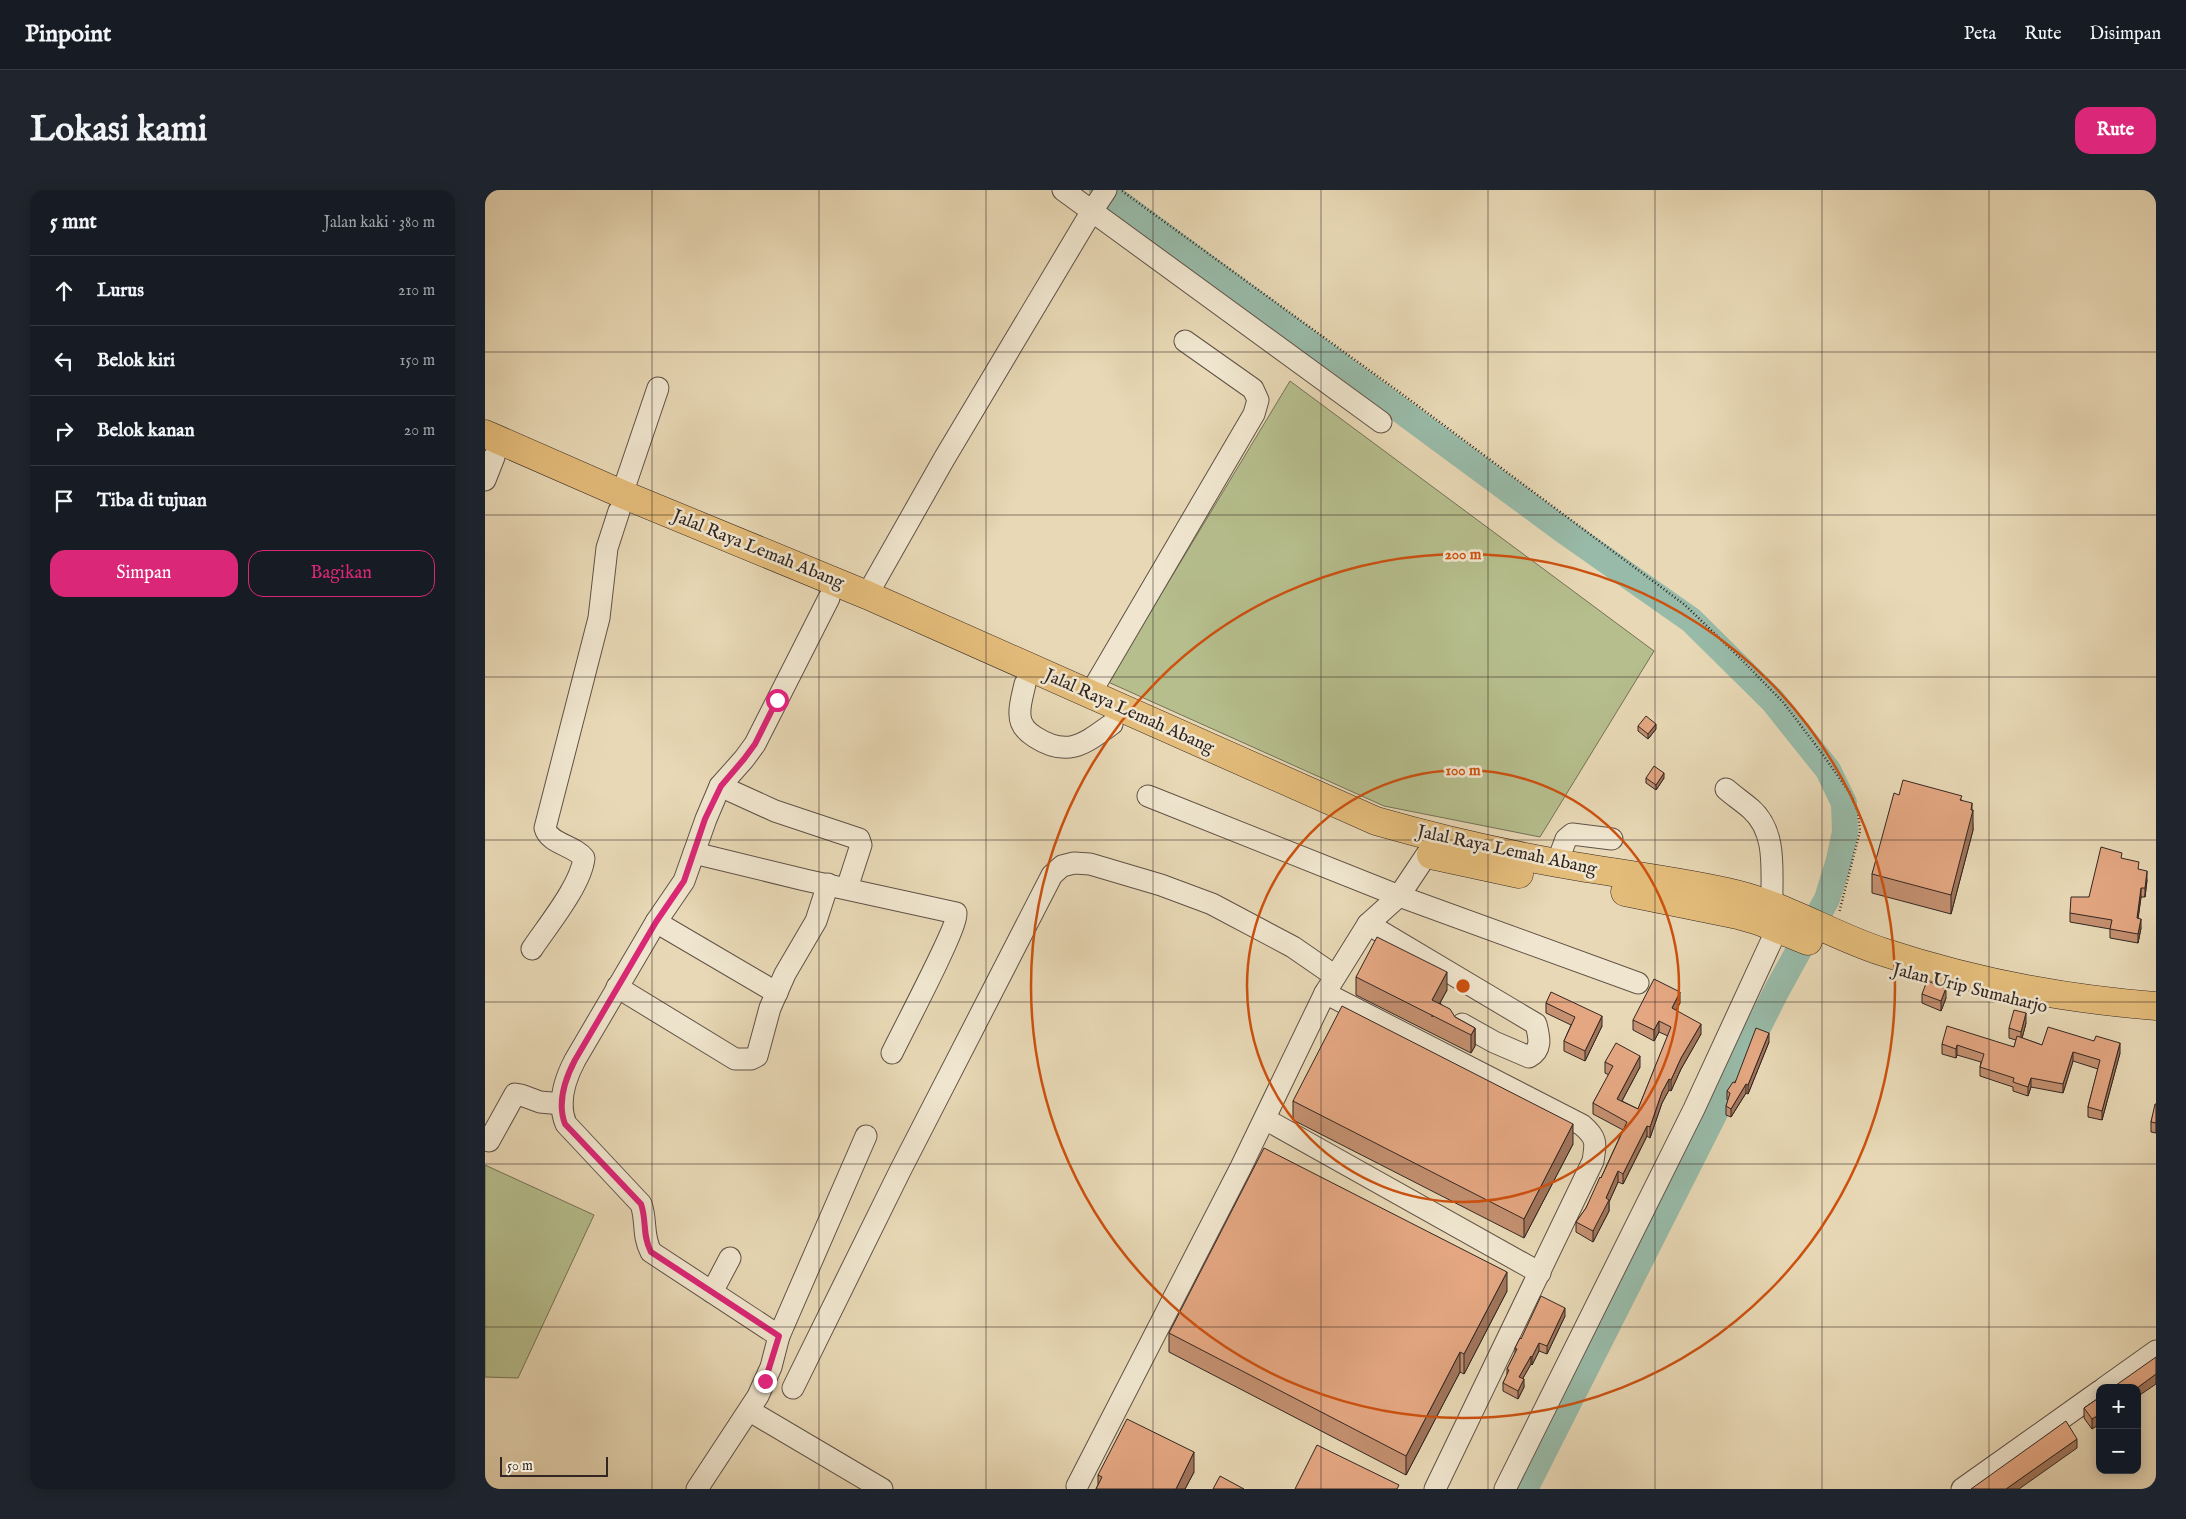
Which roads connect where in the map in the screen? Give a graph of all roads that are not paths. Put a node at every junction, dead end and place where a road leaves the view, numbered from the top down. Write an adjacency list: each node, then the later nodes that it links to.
1 (1063, 190): 2 (street)
2 (1099, 200): 5 (street); 8 (street)
3 (1185, 341): 11 (street)
4 (658, 388): 7 (street)
5 (1381, 422)
6 (487, 456): 7 (highway, Jalal Raya Lemah Abang)
7 (621, 502): 8 (highway, Jalal Raya Lemah Abang); 9 (highway, Jalal Raya Lemah Abang); 26 (street)
8 (867, 595): 11 (highway, Jalal Raya Lemah Abang)
9 (829, 598): 10 (highway, Jalal Raya Lemah Abang); 13 (street)
10 (1025, 684): 12 (highway, Jalal Raya Lemah Abang); 12 (street)
11 (1091, 694): 19 (highway, Jalal Raya Lemah Abang)
12 (1112, 724): 18 (highway, Jalal Raya Lemah Abang)
13 (721, 786): 17 (street); 20 (street)
14 (1726, 789): 22 (street)
15 (1149, 796): 21 (street)
16 (1612, 839): 19 (street)
17 (694, 853): 20 (street); 23 (street)
18 (1427, 854): 21 (street); 22 (highway, Jalal Raya Lemah Abang)
19 (1557, 863): 22 (highway, Jalal Raya Lemah Abang)
20 (838, 886): 30 (street); 34 (street)
21 (1399, 896): 24 (street); 27 (street)
22 (1783, 921): 25 (highway, Jalan Urip Sumaharjo); 52 (street)
23 (656, 922): 29 (street); 30 (street)
24 (1368, 924): 28 (street); 33 (street)
25 (1827, 929): 31 (highway, Jalan Urip Sumaharjo); 32 (highway, Jalan Urip Sumaharjo)
26 (533, 949)
27 (1637, 983)
28 (1330, 984): 36 (street); 40 (street); 45 (street)
29 (617, 987): 30 (street); 35 (street)
30 (777, 993)
31 (2156, 1006)
32 (2156, 1022)
33 (1462, 1024)
34 (892, 1053)
35 (561, 1104): 38 (street); 41 (street)
36 (1265, 1119): 40 (street); 48 (street)
37 (866, 1136): 42 (street)
38 (489, 1141)
39 (730, 1258): 41 (street)
40 (1540, 1273): 51 (street)
41 (712, 1292): 42 (street)
42 (779, 1336): 47 (street)
43 (2156, 1351): 44 (street)
44 (2110, 1384)
45 (793, 1388)
46 (2096, 1394): 53 (street)
47 (750, 1411): 49 (street); 50 (street)
48 (1077, 1486)
49 (697, 1489)
50 (882, 1489)
51 (1435, 1489)
52 (1505, 1489)
53 (1962, 1489)

